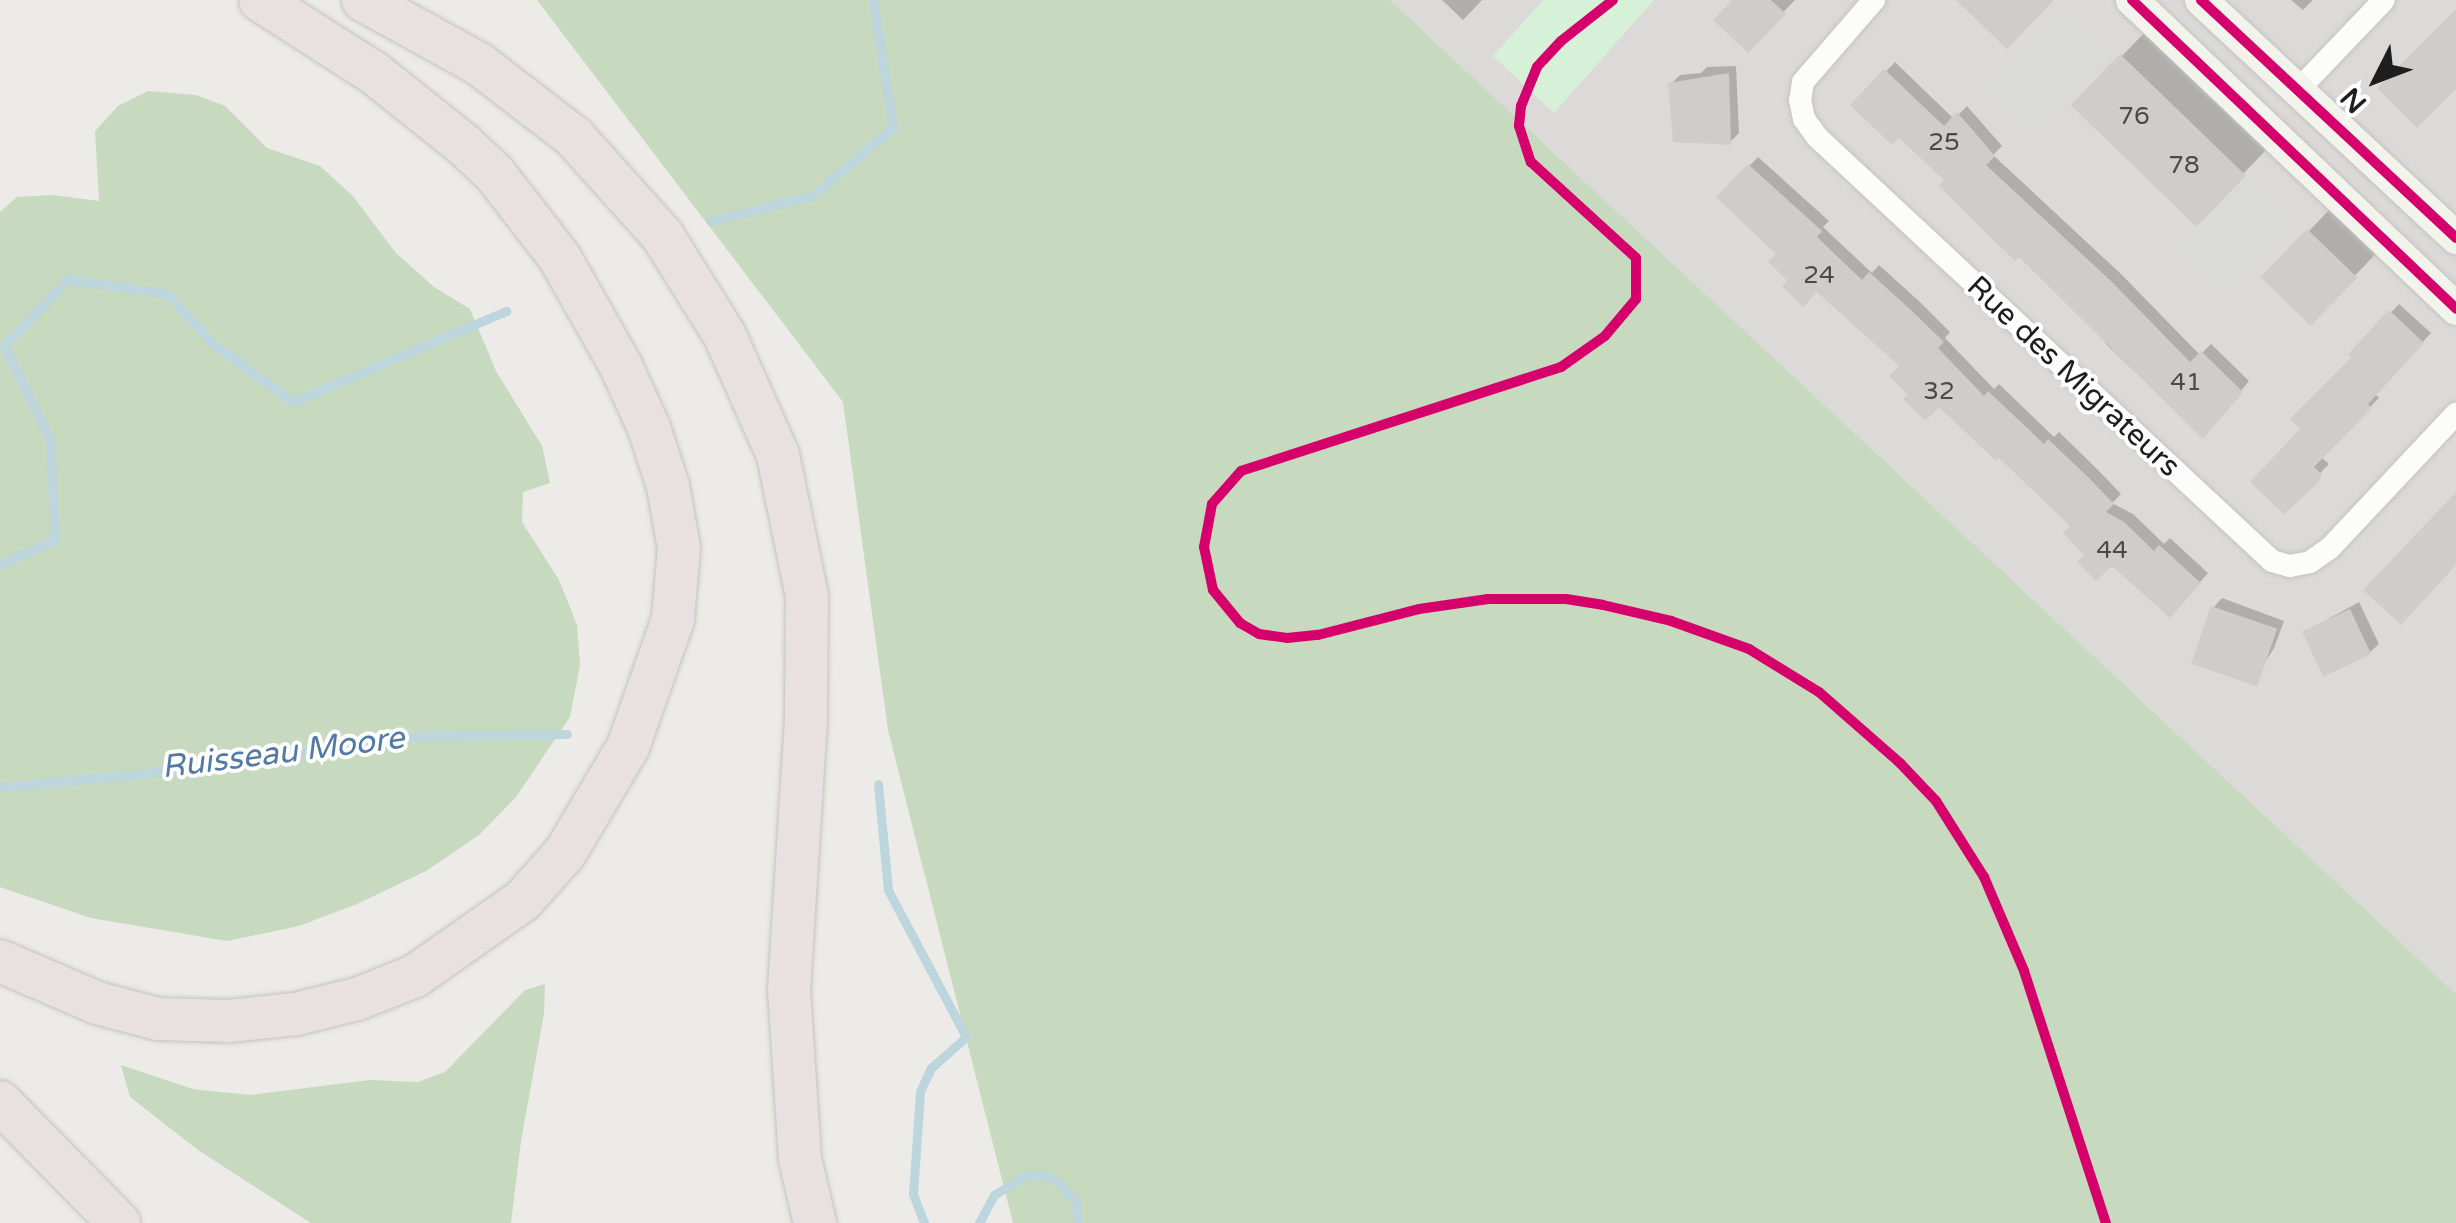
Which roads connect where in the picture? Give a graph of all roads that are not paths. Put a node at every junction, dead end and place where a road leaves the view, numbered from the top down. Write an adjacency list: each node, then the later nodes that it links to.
1 (260, 0): 12 (highway)
2 (362, 0): 15 (highway)
3 (1874, 0): 11 (street, Rue des Migrateurs)
4 (2132, 0): 8 (street)
5 (2200, 0): 7 (street)
6 (2384, 0): 7 (street)
7 (2298, 90): 8 (street); 9 (street)
8 (2265, 125): 10 (street)
9 (2456, 238)
10 (2456, 309)
11 (2456, 414)
12 (0, 961)
13 (0, 1102): 14 (highway)
14 (119, 1223)
15 (815, 1223)

